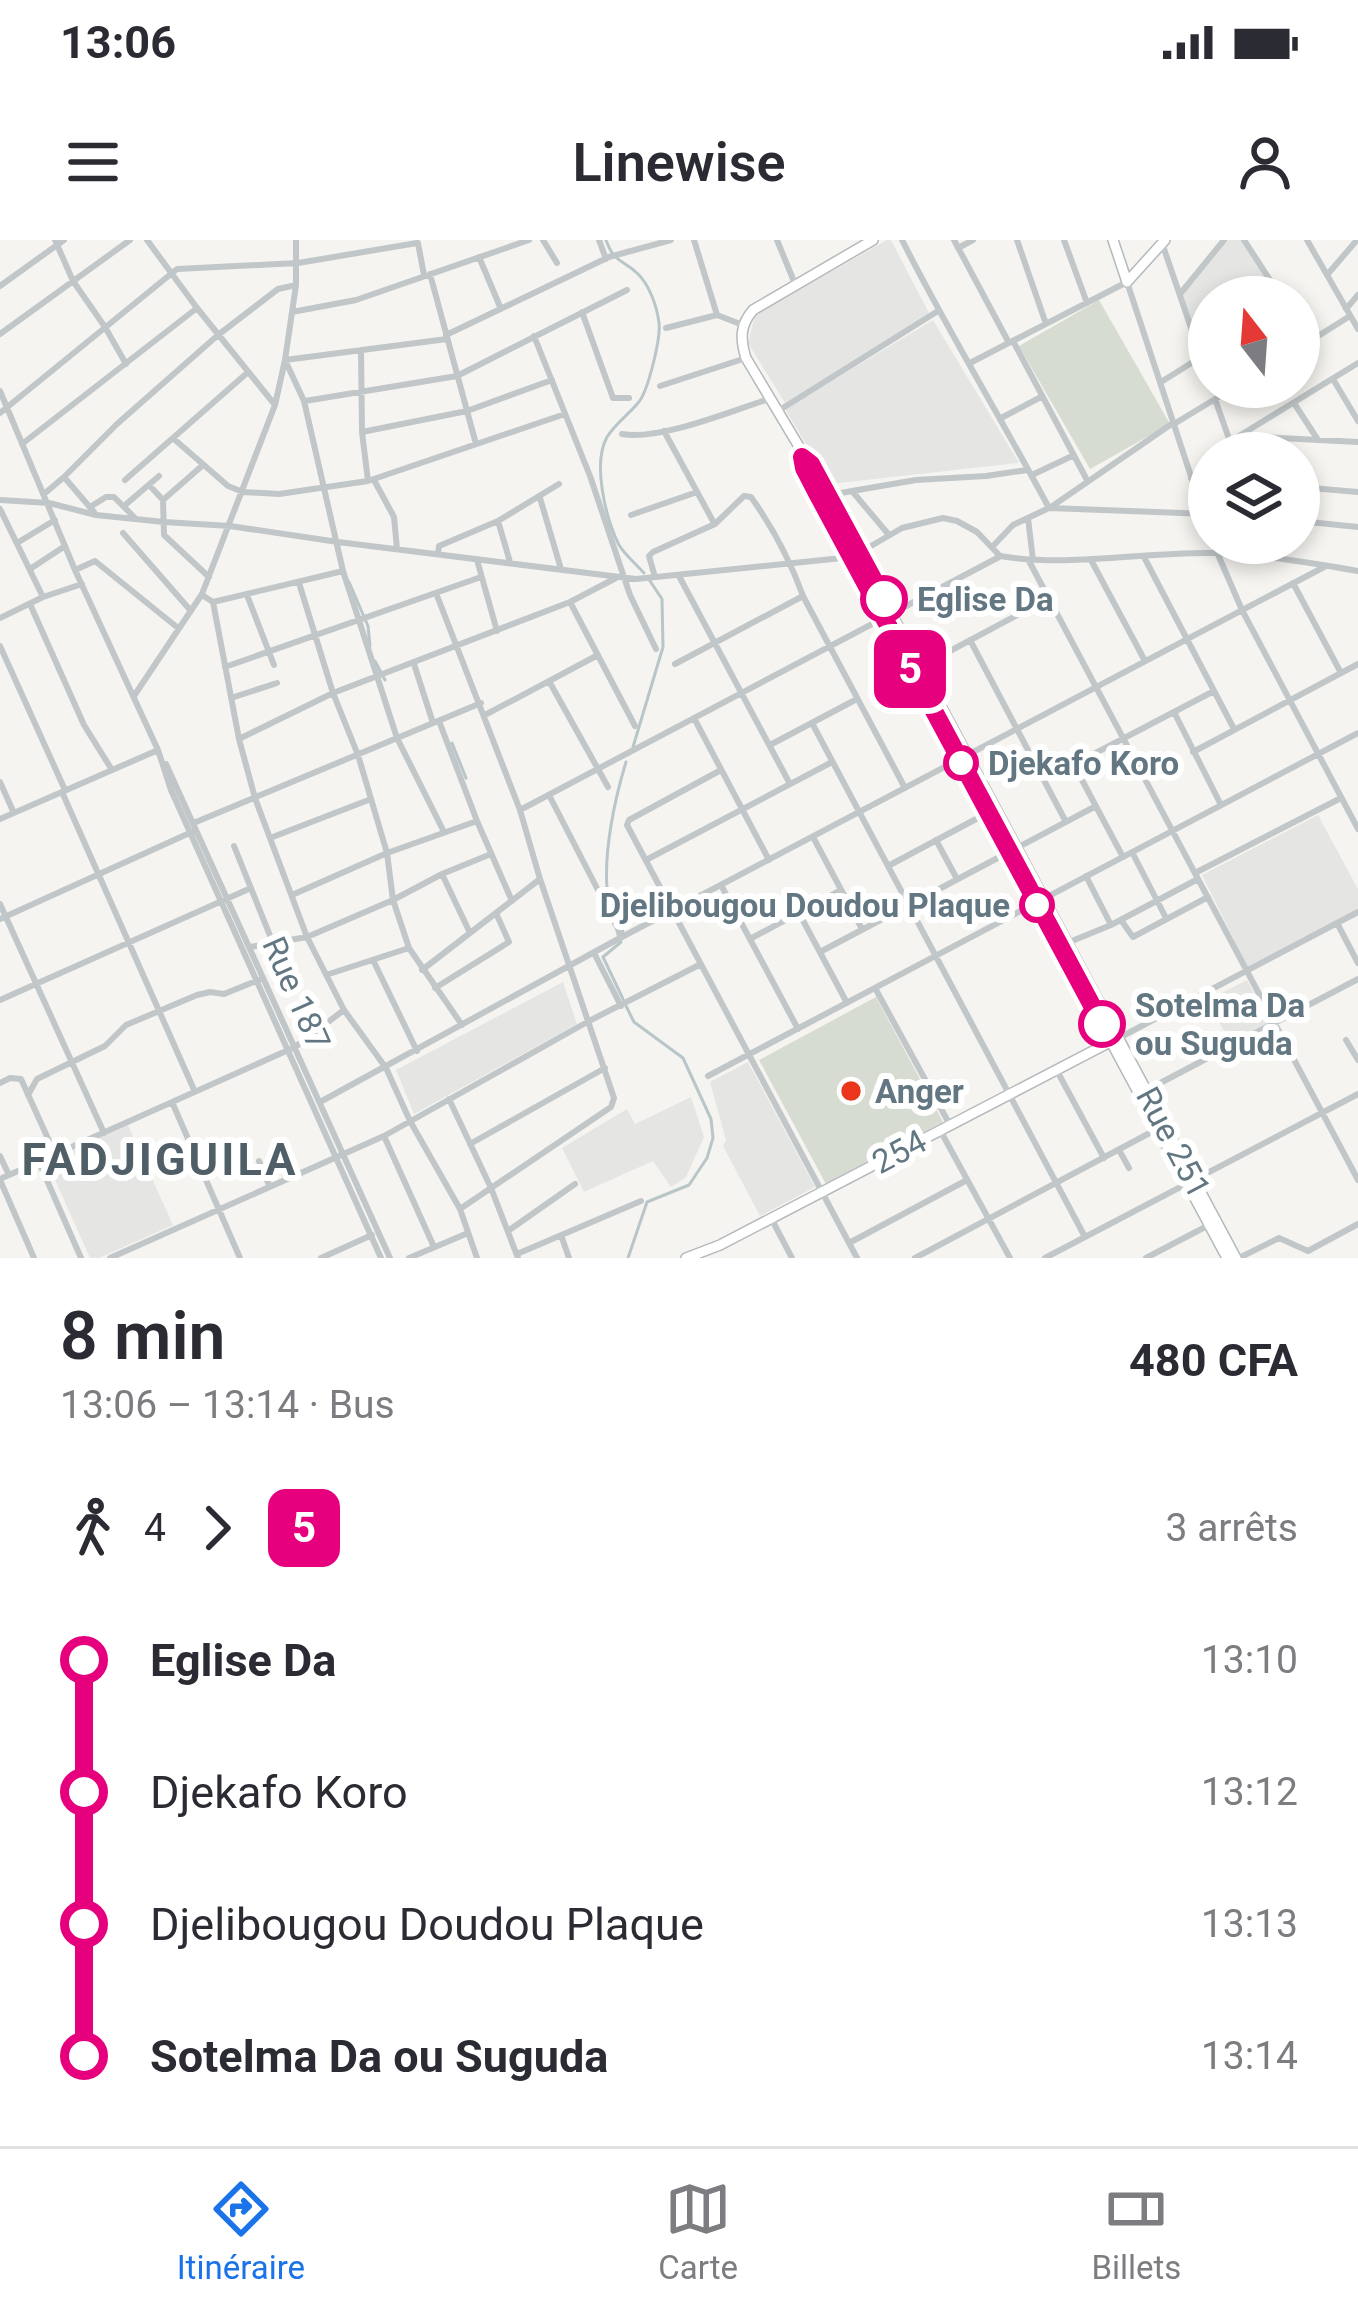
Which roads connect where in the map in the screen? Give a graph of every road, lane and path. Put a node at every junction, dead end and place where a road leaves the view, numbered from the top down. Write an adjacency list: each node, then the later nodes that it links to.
1 (130, 240): 36 (street)
2 (147, 240): 32 (street)
3 (296, 240): 30 (street)
4 (345, 240): 27 (street)
5 (529, 240): 28 (street)
6 (543, 240): 31 (street)
7 (599, 240): 29 (street)
8 (670, 240): 29 (street)
9 (694, 240): 52 (street)
10 (777, 240): 38 (street)
11 (873, 240): 26 (main road)
12 (902, 240): 47 (street)
13 (973, 240): 25 (street)
14 (1017, 240): 53 (street)
15 (1064, 240): 44 (street)
16 (1113, 240): 37 (main road)
17 (1224, 240): 42 (street)
18 (1244, 240): 35 (street)
19 (1307, 240): 34 (street)
20 (1357, 240): 34 (street)
21 (59, 241): 36 (street); 40 (street)
22 (417, 241): 24 (street); 33 (street)
23 (1163, 241): 37 (main road); 42 (street)
24 (388, 243): 27 (street)
25 (956, 244): 63 (street)
26 (854, 245): 38 (main road)
27 (348, 254): 30 (street)
28 (478, 257): 33 (street); 46 (street)
29 (610, 257): 46 (street)
30 (298, 263): 32 (street); 39 (street)
31 (556, 263)
32 (172, 273): 45 (street); 55 (street)
33 (427, 274): 48 (street); 62 (street)
34 (1327, 275): 51 (street)
35 (1267, 276)
36 (73, 281): 55 (street); 59 (street)
37 (1127, 282): 44 (street); 75 (street)
38 (794, 284): 54 (main road)
39 (296, 285): 48 (street); 60 (street)
40 (0, 286)
41 (627, 290): 49 (street)
42 (1180, 294): 50 (street)
43 (1358, 295): 51 (street)
44 (1087, 303): 53 (street)
45 (196, 308): 60 (street); 69 (street)
46 (501, 309): 62 (street)
47 (938, 311): 67 (street); 89 (street)
48 (292, 312): 66 (street)
49 (582, 312): 61 (street); 81 (street)
50 (1188, 313)
51 (1348, 313): 57 (street); 58 (street)
52 (717, 315): 54 (street); 56 (street)
53 (1046, 324): 63 (street)
54 (742, 325): 65 (main road, Rue 251)
55 (105, 327): 69 (street); 85 (street)
56 (666, 328)
57 (1358, 329)
58 (1320, 333)
59 (0, 334)
60 (218, 335): 71 (street); 110 (street)
61 (534, 336): 72 (street); 74 (street)
62 (447, 337): 64 (street); 72 (street)
63 (1011, 342): 67 (street); 80 (street)
64 (361, 350): 66 (street); 79 (street)
65 (746, 358): 76 (street); 82 (main road, Rue 251)
66 (285, 360): 83 (street); 84 (street)
67 (970, 363): 92 (street)
68 (1358, 363): 73 (street)
69 (126, 364): 102 (street)
70 (1188, 365): 75 (street)
71 (247, 373): 84 (street); 99 (street)
72 (458, 376): 79 (street); 88 (street)
73 (1333, 379): 77 (street); 93 (street)
74 (552, 380): 88 (street); 91 (street)
75 (1160, 382): 94 (street)
76 (660, 386)
77 (1320, 387)
78 (0, 391): 85 (street, Rue 187)
79 (362, 391): 83 (street); 96 (street)
80 (1042, 396): 92 (street); 104 (street)
81 (629, 398)
82 (772, 399): 89 (main road, Rue 251); 95 (street)
83 (304, 401): 116 (street)
84 (275, 405): 119 (street)
85 (7, 406): 90 (street); 102 (street, Rue 187)
86 (1200, 408): 94 (street)
87 (1286, 408): 97 (street)
88 (467, 411): 96 (street); 103 (street)
89 (778, 411): 105 (main road, Rue 251)
90 (0, 413)
91 (565, 414): 103 (street); 171 (street)
92 (1001, 418): 108 (street)
93 (1358, 421)
94 (1173, 424): 107 (street); 113 (street)
95 (664, 431): 98 (street); 120 (street)
96 (362, 432): 112 (street)
97 (1247, 432)
98 (622, 434)
99 (174, 439): 106 (street); 111 (street)
100 (1320, 441): 101 (street)
101 (1358, 442)
102 (22, 444): 122 (street, Rue 187)
103 (476, 445): 112 (street)
104 (1073, 455): 108 (street); 113 (street)
105 (802, 457): 123 (main road, Rue 251); 152 (main road, Rue 251)
106 (203, 465): 119 (street); 125 (street)
107 (1188, 469)
108 (1030, 472): 118 (street); 130 (street)
109 (160, 476): 114 (street)
110 (64, 477): 122 (street); 129 (street)
111 (125, 479)
112 (371, 480): 116 (street); 149 (street)
113 (1087, 480): 130 (street)
114 (149, 484): 125 (street); 128 (street)
115 (559, 484): 124 (street)
116 (325, 489): 119 (street); 145 (street)
117 (1320, 489): 121 (street)
118 (853, 491): 123 (street); 144 (street)
119 (243, 492): 141 (street)
120 (698, 492): 133 (street); 140 (street)
121 (1358, 492)
122 (44, 494): 126 (street, Rue 187)
123 (828, 495): 152 (main road, Rue 251)
124 (540, 496): 137 (street); 164 (street)
125 (163, 500): 138 (street)
126 (49, 503): 127 (street); 132 (street); 136 (street, Rue 187)
127 (0, 504): 146 (street)
128 (124, 506): 129 (street); 135 (street)
129 (90, 507): 132 (street)
130 (1049, 508): 131 (street); 134 (street)
131 (1188, 513)
132 (96, 515): 135 (street)
133 (631, 515)
134 (1028, 518): 148 (street); 157 (street)
135 (135, 519): 138 (street)
136 (55, 520): 146 (street); 147 (street, Rue 187)
137 (498, 520): 150 (street); 158 (street)
138 (164, 522): 141 (street); 169 (street)
139 (1320, 523): 142 (street)
140 (715, 524): 159 (street); 172 (street)
141 (230, 526): 145 (street); 169 (street)
142 (1358, 526)
143 (123, 533): 186 (street)
144 (889, 535): 148 (street); 152 (street)
145 (338, 542): 149 (street); 166 (street)
146 (17, 543): 163 (street)
147 (65, 546): 163 (street); 165 (street, Rue 187)
148 (992, 548): 153 (street)
149 (397, 549): 150 (street)
150 (439, 550): 155 (street)
151 (1188, 555): 154 (street)
152 (856, 556): 159 (street); 187 (main road, Rue 251)
153 (1000, 556): 157 (street); 187 (street)
154 (1144, 557): 156 (street); 193 (street)
155 (476, 558): 158 (street); 170 (street)
156 (1091, 560): 157 (street); 202 (street)
157 (1031, 561): 181 (street)
158 (510, 562): 164 (street)
159 (791, 564): 168 (street); 179 (street)
160 (1222, 564): 185 (street)
161 (1308, 564): 162 (street)
162 (1325, 566): 167 (street); 174 (street)
163 (30, 569): 180 (street)
164 (561, 569): 171 (street)
165 (75, 570): 175 (street, Rue 187); 190 (street)
166 (343, 571): 173 (street); 189 (street)
167 (1358, 572)
168 (680, 576): 172 (street); 195 (street)
169 (209, 577): 177 (street)
170 (482, 577): 176 (street); 191 (street)
171 (621, 578): 172 (street); 183 (street); 199 (street)
172 (655, 578)
173 (298, 583): 178 (street); 192 (street)
174 (1293, 583): 185 (street); 209 (street)
175 (82, 584): 180 (street); 217 (street, Rue 187)
176 (436, 592): 189 (street); 198 (street)
177 (202, 594): 182 (street); 186 (street)
178 (247, 594): 182 (street); 200 (street)
179 (803, 596): 195 (street); 197 (street)
180 (44, 597): 184 (street)
181 (1049, 598): 194 (street); 213 (street)
182 (213, 602): 207 (street)
183 (570, 602): 191 (street); 201 (street)
184 (29, 604): 188 (street); 242 (street)
185 (1242, 610): 193 (street); 220 (street)
186 (190, 611): 190 (street)
187 (887, 615): 197 (street); 208 (main road, Rue 251)
188 (0, 618)
189 (360, 620): 192 (street); 210 (street)
190 (179, 628): 217 (street)
191 (497, 632): 198 (street)
192 (315, 635): 200 (street); 215 (street)
193 (1186, 639): 202 (street); 214 (street)
194 (970, 640): 208 (street); 228 (street)
195 (715, 643): 205 (street); 216 (street)
196 (0, 646): 250 (street)
197 (830, 646): 216 (street); 219 (street)
198 (456, 648): 203 (street); 221 (street)
199 (656, 649)
200 (269, 652): 204 (street); 207 (street)
201 (598, 655): 211 (street); 227 (street)
202 (1145, 661): 213 (street)
203 (414, 663): 210 (street); 225 (street)
204 (274, 664)
205 (675, 664)
206 (1358, 664): 209 (street)
207 (225, 667): 218 (street)
208 (916, 669): 239 (main road, Rue 251)
209 (1341, 673): 220 (street)
210 (377, 676): 215 (street); 231 (street)
211 (549, 681): 223 (street); 243 (street)
212 (277, 682): 218 (street)
213 (1096, 687): 228 (street); 232 (street)
214 (1214, 691): 222 (street); 229 (street)
215 (333, 692): 233 (street); 238 (street)
216 (742, 693): 224 (street); 234 (street)
217 (134, 696): 235 (street, Rue 187)
218 (231, 698): 233 (street)
219 (857, 698): 226 (street); 249 (street)
220 (1290, 700): 229 (street); 237 (street)
221 (481, 704): 223 (street); 225 (street)
222 (1174, 712): 232 (street); 236 (street)
223 (485, 715): 259 (street)
224 (694, 718): 243 (street); 244 (street)
225 (436, 722): 231 (street); 264 (street)
226 (812, 723): 234 (street); 240 (street)
227 (635, 726)
228 (1017, 729): 239 (street); 245 (street)
229 (1234, 730): 236 (street)
230 (1358, 733): 237 (street)
231 (397, 738): 238 (street); 269 (street)
232 (1124, 738): 241 (street); 268 (street)
233 (239, 739): 252 (street)
234 (770, 745): 247 (street)
235 (158, 749): 242 (street); 266 (street, Rue 187)
236 (1192, 752): 256 (street)
237 (1318, 754): 255 (street); 256 (street)
238 (358, 755): 252 (street); 254 (street)
239 (964, 757): 249 (street); 260 (main road, Rue 251)
240 (832, 761): 247 (street); 262 (street)
241 (1074, 765): 245 (street); 257 (street)
242 (112, 770): 250 (street)
243 (596, 770): 248 (street); 251 (street)
244 (722, 770): 258 (street); 279 (street)
245 (1044, 780): 265 (street)
246 (0, 782): 261 (street)
247 (790, 784): 258 (street)
248 (608, 787)
249 (905, 788): 262 (street)
250 (64, 791): 261 (street); 282 (street)
251 (549, 794): 259 (street); 312 (street)
252 (255, 797): 266 (street); 271 (street)
253 (1358, 797): 255 (street)
254 (371, 800): 271 (street); 276 (street)
255 (1343, 801): 267 (street); 285 (street)
256 (1221, 805): 268 (street)
257 (1096, 806): 265 (street); 278 (street)
258 (742, 809): 279 (street); 280 (street)
259 (520, 810): 286 (street)
260 (992, 810): 272 (street); 274 (main road, Rue 251)
261 (14, 812): 263 (street)
262 (859, 812): 270 (street); 281 (street)
263 (0, 819)
264 (477, 821): 269 (street); 277 (street)
265 (1066, 822): 274 (street)
266 (192, 827): 282 (street); 293 (street, Rue 187)
267 (1358, 829)
268 (1172, 831): 275 (street); 285 (street)
269 (443, 832): 276 (street)
270 (813, 837): 280 (street); 290 (street)
271 (270, 838): 291 (street)
272 (936, 840): 281 (street); 287 (street)
273 (234, 846): 289 (street)
274 (1012, 849): 287 (street); 295 (main road, Rue 251)
275 (1132, 852): 278 (street); 297 (street)
276 (387, 853): 291 (street); 294 (street)
277 (491, 854): 283 (street); 296 (street)
278 (1123, 857): 284 (street)
279 (646, 860): 300 (street)
280 (769, 860): 288 (street)
281 (888, 866): 299 (street)
282 (98, 874): 304 (street); 314 (street)
283 (442, 874): 294 (street); 310 (street)
284 (1087, 876): 295 (street); 308 (street)
285 (1197, 876): 292 (street); 297 (street)
286 (540, 879): 296 (street); 325 (street)
287 (957, 880): 299 (street)
288 (722, 885): 300 (street); 313 (street)
289 (251, 888): 293 (street); 315 (street)
290 (842, 890): 303 (street); 309 (street)
291 (292, 895): 311 (street)
292 (1208, 897): 305 (street); 327 (street)
293 (224, 898): 314 (street); 317 (street, Rue 187); 329 (street, Rue 187)
294 (393, 900): 311 (street); 318 (street)
295 (1040, 900): 316 (main road, Rue 251); 321 (street)
296 (512, 901): 302 (street)
297 (1157, 901): 305 (street); 306 (street)
298 (0, 904): 304 (street)
299 (909, 905): 309 (street); 321 (street)
300 (673, 911): 312 (street); 324 (street)
301 (1358, 912): 307 (street)
302 (496, 913): 310 (street); 332 (street)
303 (799, 913): 313 (street); 319 (street)
304 (3, 918): 331 (street)
305 (1166, 918): 306 (street)
306 (1121, 920): 308 (street)
307 (1337, 923): 323 (street); 327 (street)
308 (1111, 925): 316 (street)
309 (862, 930): 319 (street)
310 (470, 933): 326 (street)
311 (307, 938): 315 (street); 328 (street)
312 (620, 938): 320 (street)
313 (750, 939): 342 (street)
314 (128, 941): 331 (street); 338 (street)
315 (273, 943): 317 (street)
316 (1064, 944): 343 (main road, Rue 251)
317 (250, 947): 329 (street, Rue 187)
318 (409, 948): 322 (street); 326 (street)
319 (820, 952): 335 (street)
320 (594, 953): 325 (street); 336 (street)
321 (936, 956): 333 (street); 357 (street)
322 (373, 959): 328 (street); 346 (street)
323 (1358, 962)
324 (701, 964): 336 (street); 347 (street)
325 (569, 966): 339 (street); 341 (street)
326 (422, 970): 332 (street)
327 (1247, 971): 340 (street); 343 (street)
328 (326, 975): 337 (street)
329 (260, 979): 338 (street); 345 (street, Rue 187)
330 (1358, 979): 340 (street)
331 (36, 983): 334 (street); 349 (street)
332 (435, 988): 341 (street)
333 (875, 988): 335 (street); 366 (street)
334 (0, 1000)
335 (847, 1003): 342 (street)
336 (621, 1006): 339 (street)
337 (344, 1010): 345 (street); 350 (street)
338 (159, 1011): 349 (street); 355 (street)
339 (589, 1022): 351 (street); 360 (street)
340 (1274, 1023): 356 (street); 363 (street)
341 (462, 1027): 346 (street)
342 (798, 1029): 347 (street)
343 (1115, 1040): 352 (main road, 254); 356 (main road, Rue 251)
344 (1346, 1040): 348 (street)
345 (291, 1048): 355 (street); 362 (street, Rue 187); 374 (street, Rue 187)
346 (417, 1051): 350 (street)
347 (749, 1054): 353 (street); 390 (street)
348 (1358, 1060)
349 (71, 1061): 359 (street); 367 (street)
350 (386, 1068): 362 (street); 364 (street)
351 (605, 1068): 369 (street); 389 (street)
352 (1056, 1069): 357 (main road, 254); 376 (street)
353 (708, 1076)
354 (0, 1083): 359 (street)
355 (195, 1092): 361 (street)
356 (1143, 1092): 365 (main road, Rue 251)
357 (1009, 1093): 366 (main road, 254); 386 (street)
358 (1358, 1094): 363 (street)
359 (28, 1095): 372 (street)
360 (449, 1099): 364 (street); 369 (street)
361 (172, 1102): 367 (street); 370 (street)
362 (320, 1102): 374 (street, Rue 187)
363 (1322, 1113): 384 (street); 385 (street)
364 (410, 1121): 368 (street); 393 (street)
365 (1161, 1126): 371 (street); 385 (main road, Rue 251)
366 (945, 1127): 383 (street); 390 (main road, 254)
367 (104, 1133): 372 (street)
368 (384, 1136): 374 (street); 404 (street)
369 (470, 1144): 389 (street)
370 (193, 1148): 379 (street); 392 (street)
371 (1119, 1150): 376 (street); 380 (street)
372 (55, 1154): 378 (street)
373 (275, 1154): 382 (street)
374 (339, 1155): 382 (street); 400 (street, Rue 187)
375 (0, 1156): 381 (street)
376 (1104, 1158): 386 (street)
377 (259, 1161): 388 (street)
378 (39, 1162): 381 (street); 408 (street)
379 (151, 1167)
380 (1129, 1168)
381 (3, 1178): 407 (street)
382 (286, 1178): 388 (street)
383 (967, 1180): 395 (street); 403 (street)
384 (1358, 1180)
385 (1191, 1181): 397 (main road, Rue 251); 402 (street); 423 (main road, Rue 251)
386 (1057, 1183): 395 (street); 402 (street)
387 (575, 1184): 398 (street)
388 (270, 1186): 392 (street)
389 (490, 1188): 393 (street); 398 (street)
390 (822, 1192): 394 (main road, 254); 403 (street)
391 (641, 1201): 401 (street)
392 (219, 1209): 409 (street); 410 (street)
393 (460, 1209): 399 (street)
394 (771, 1218): 406 (main road, 254); 417 (street)
395 (989, 1219): 419 (street); 420 (street)
396 (1358, 1224): 423 (street)
397 (1209, 1225): 422 (street); 423 (main road, Rue 251)
398 (508, 1231): 405 (street)
399 (468, 1233): 404 (street); 414 (street)
400 (375, 1234): 411 (street); 412 (street, Rue 187)
401 (561, 1235): 405 (street); 415 (street)
402 (1085, 1237): 421 (street)
403 (849, 1243): 418 (street)
404 (434, 1247): 413 (street)
405 (518, 1256)
406 (699, 1256): 416 (main road, 254)
407 (34, 1258)
408 (81, 1258)
409 (110, 1258)
410 (240, 1258)
411 (321, 1258)
412 (386, 1258)
413 (409, 1258)
414 (477, 1258)
415 (569, 1258)
416 (686, 1258)
417 (792, 1258)
418 (857, 1258)
419 (915, 1258)
420 (1010, 1258)
421 (1045, 1258)
422 (1146, 1258)
423 (1234, 1258)

